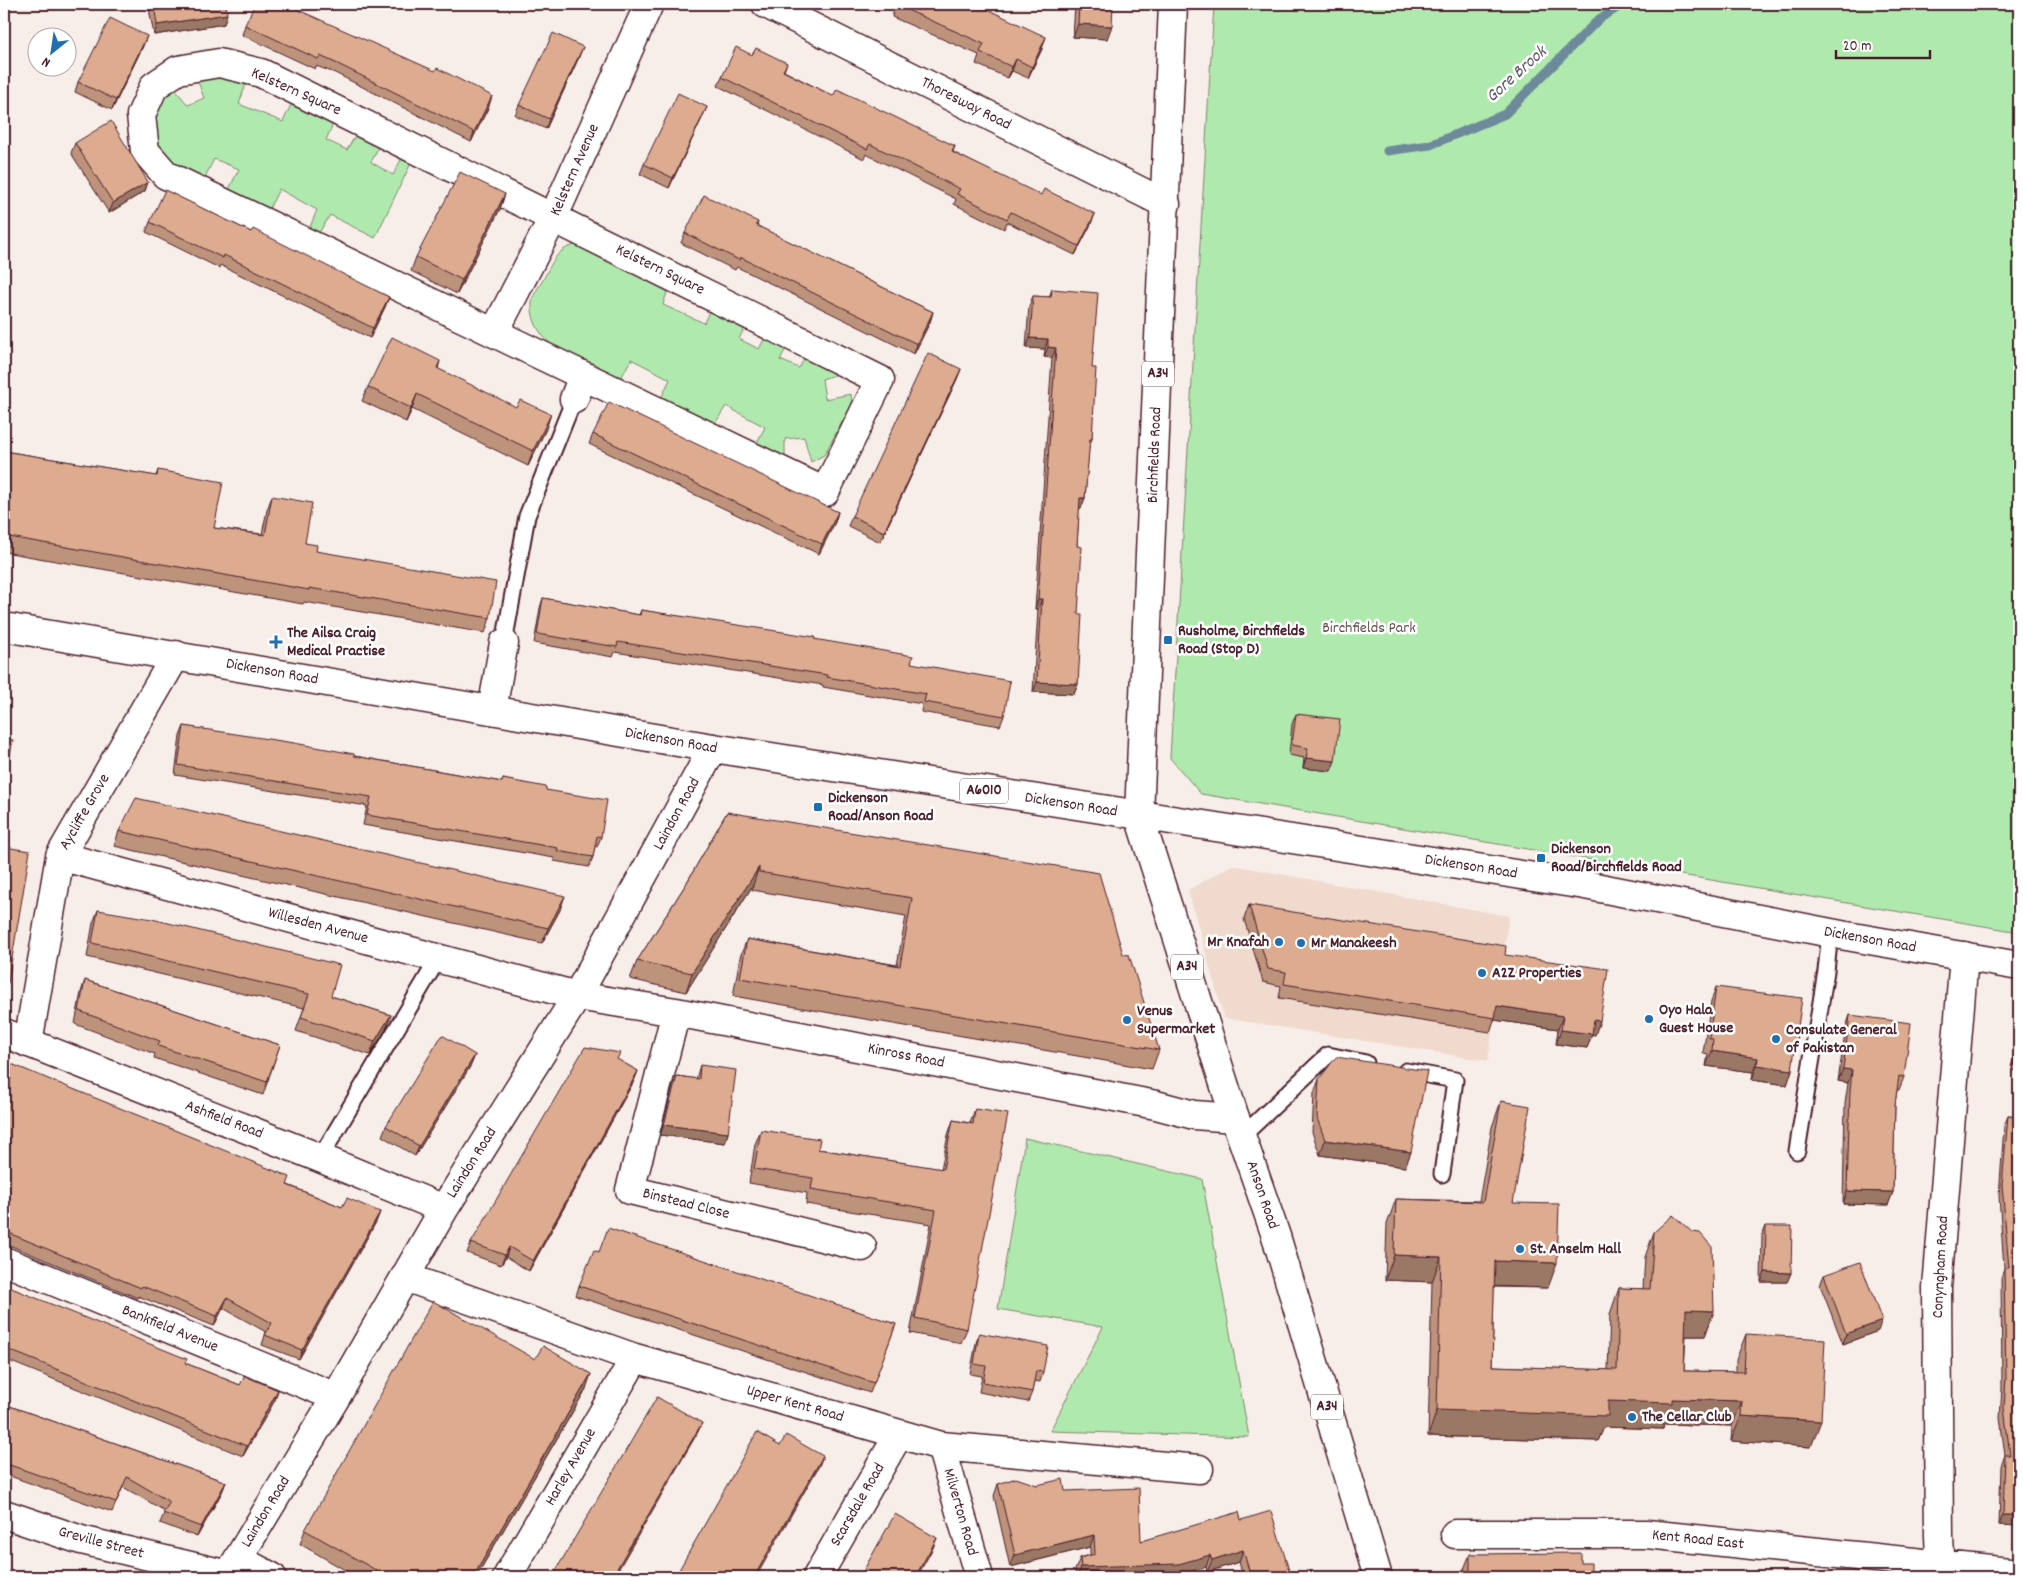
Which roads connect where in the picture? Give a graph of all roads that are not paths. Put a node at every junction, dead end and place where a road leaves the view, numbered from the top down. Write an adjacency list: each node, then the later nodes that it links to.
1 (649, 4): 5 (main road, Kelstern Avenue)
2 (766, 4): 4 (main road, Thoresway Road)
3 (1173, 4): 4 (main road, Birchfields Road / A34)
4 (1166, 204): 13 (main road, Birchfields Road / A34)
5 (553, 218): 6 (main road, Kelstern Avenue); 6 (main road, Kelstern Square); 7 (main road, Kelstern Square)
6 (494, 333): 7 (main road, Kelstern Square)
7 (578, 388): 9 (lane)
8 (4, 626): 10 (main road, Dickenson Road / A6010)
9 (504, 643): 11 (main road)
10 (176, 655): 11 (main road, Dickenson Road / A6010); 14 (main road, Aycliffe Grove)
11 (492, 710): 12 (main road, Dickenson Road / A6010)
12 (713, 748): 13 (main road, Dickenson Road / A6010); 19 (main road, Laindon Road)
13 (1139, 816): 15 (main road, Dickenson Road / A6010); 24 (main road, Anson Road / A34)
14 (60, 856): 17 (main road, Willesden Avenue); 21 (main road, Aycliffe Grove)
15 (1830, 933): 16 (main road, Dickenson Road / A6010); 25 (lane)
16 (1964, 956): 18 (main road, Dickenson Road / A6010); 40 (main road, Conyngham Road)
17 (438, 959): 19 (main road, Willesden Avenue); 26 (lane)
18 (2019, 966)
19 (577, 996): 20 (main road, Kinross Road); 28 (main road, Laindon Road)
20 (676, 1012): 24 (main road, Kinross Road); 29 (main road, Binstead Close)
21 (16, 1038): 26 (main road, Ashfield Road)
22 (1377, 1065): 24 (lane)
23 (1396, 1069): 27 (lane)
24 (1238, 1127): 46 (main road, Anson Road / A34)
25 (1797, 1151)
26 (320, 1158): 28 (main road, Ashfield Road)
27 (1442, 1174)
28 (444, 1209): 31 (main road, Laindon Road)
29 (862, 1247)
30 (4, 1261): 33 (main road, Bankfield Avenue)
31 (405, 1277): 32 (main road, Upper Kent Road); 33 (main road, Laindon Road)
32 (635, 1358): 34 (main road, Upper Kent Road); 43 (main road, Harley Avenue)
33 (336, 1397): 39 (main road, Laindon Road)
34 (899, 1434): 35 (main road, Upper Kent Road); 44 (main road, Scarsdale Road)
35 (941, 1446): 36 (main road, Upper Kent Road); 45 (main road, Milverton Road)
36 (1199, 1470)
37 (4, 1514): 39 (main road, Greville Street)
38 (1455, 1534): 40 (main road, Kent Road East)
39 (231, 1570): 42 (main road, Greville Street)
40 (1940, 1571): 41 (main road, Kent Road East)
41 (2019, 1573)
42 (272, 1577)
43 (507, 1577)
44 (816, 1577)
45 (979, 1577)
46 (1378, 1577)

